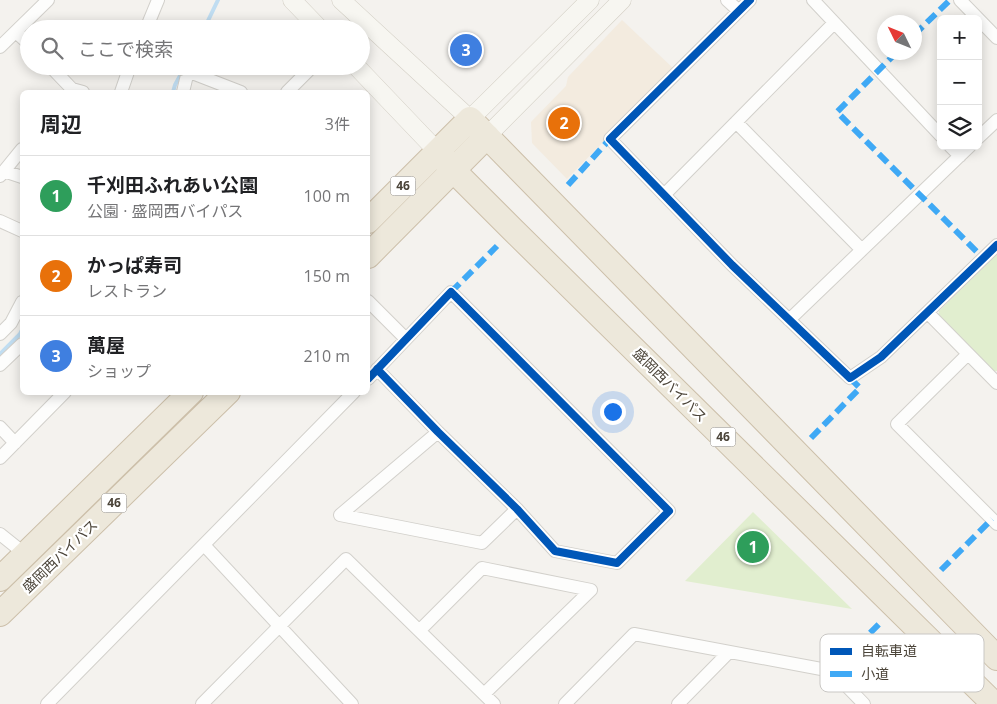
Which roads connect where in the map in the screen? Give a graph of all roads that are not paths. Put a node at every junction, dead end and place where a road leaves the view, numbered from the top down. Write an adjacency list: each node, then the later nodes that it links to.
1 (48, 0): 12 (street)
2 (158, 0): 13 (street)
3 (292, 0): 14 (street)
4 (341, 0): 15 (street)
5 (590, 0): 34 (street)
6 (622, 0): 39 (street)
7 (727, 0): 11 (street)
8 (750, 0): 11 (street)
9 (813, 0): 16 (street)
10 (960, 0): 21 (street)
11 (739, 11): 48 (street)
12 (28, 20)
13 (150, 20)
14 (311, 20)
15 (363, 20)
16 (834, 22): 36 (street); 37 (street)
17 (370, 27): 34 (street)
18 (20, 28): 19 (street)
19 (16, 32): 20 (street); 22 (street)
20 (20, 36)
21 (997, 38)
22 (0, 47)
23 (59, 75): 29 (street)
24 (127, 75): 30 (street)
25 (187, 75): 31 (street)
26 (196, 75): 32 (street)
27 (304, 75): 33 (street)
28 (365, 75): 43 (street)
29 (74, 90)
30 (121, 90)
31 (184, 90)
32 (236, 90)
33 (289, 90)
34 (470, 119): 39 (highway); 43 (highway, 46)
35 (997, 120): 38 (street)
36 (736, 122): 48 (street); 53 (street)
37 (937, 132)
38 (982, 134)
39 (488, 136): 45 (highway, 46); 85 (highway)
40 (954, 150): 44 (street)
41 (966, 150): 44 (street)
42 (20, 152): 46 (street)
43 (438, 152): 45 (highway, 盛岡西バイパス / 46); 49 (highway, 46)
44 (960, 156): 53 (street)
45 (453, 170): 54 (highway, 46); 84 (highway, 盛岡西バイパス / 46)
46 (2, 174): 47 (street)
47 (20, 177)
48 (664, 195): 58 (street)
49 (370, 219)
50 (0, 221): 51 (street)
51 (20, 230)
52 (997, 244): 57 (street)
53 (862, 250): 58 (street)
54 (370, 254)
55 (370, 303): 60 (street)
56 (20, 306): 59 (street)
57 (928, 313): 58 (street); 62 (street)
58 (789, 320)
59 (0, 334)
60 (406, 339): 64 (street); 75 (street)
61 (20, 346): 63 (street)
62 (968, 354): 66 (street); 76 (street)
63 (0, 365)
64 (377, 369): 65 (street); 72 (street)
65 (370, 377)
66 (995, 378)
67 (62, 395): 73 (street)
68 (188, 395): 79 (highway, 盛岡西バイパス / 46)
69 (225, 395): 81 (highway, 盛岡西バイパス / 46)
70 (351, 395): 78 (street)
71 (0, 427): 73 (street)
72 (438, 432): 75 (street); 75 (street)
73 (15, 443): 74 (street)
74 (0, 458)
75 (516, 509)
76 (997, 524)
77 (0, 534): 79 (street)
78 (204, 545): 82 (street); 93 (street)
79 (25, 554): 80 (highway, 盛岡西バイパス / 46)
80 (0, 580)
81 (0, 614)
82 (279, 627): 83 (street); 94 (street); 95 (street)
83 (420, 630): 92 (street); 92 (street)
84 (923, 634)
85 (974, 634)
86 (984, 645): 88 (highway)
87 (729, 652): 89 (street); 97 (street); 98 (street)
88 (997, 658)
89 (820, 669)
90 (852, 692): 99 (street)
91 (982, 692): 100 (highway, 盛岡西バイパス / 46)
92 (484, 694): 96 (street)
93 (46, 704)
94 (202, 704)
95 (352, 704)
96 (494, 704)
97 (565, 704)
98 (678, 704)
99 (864, 704)
100 (994, 704)

